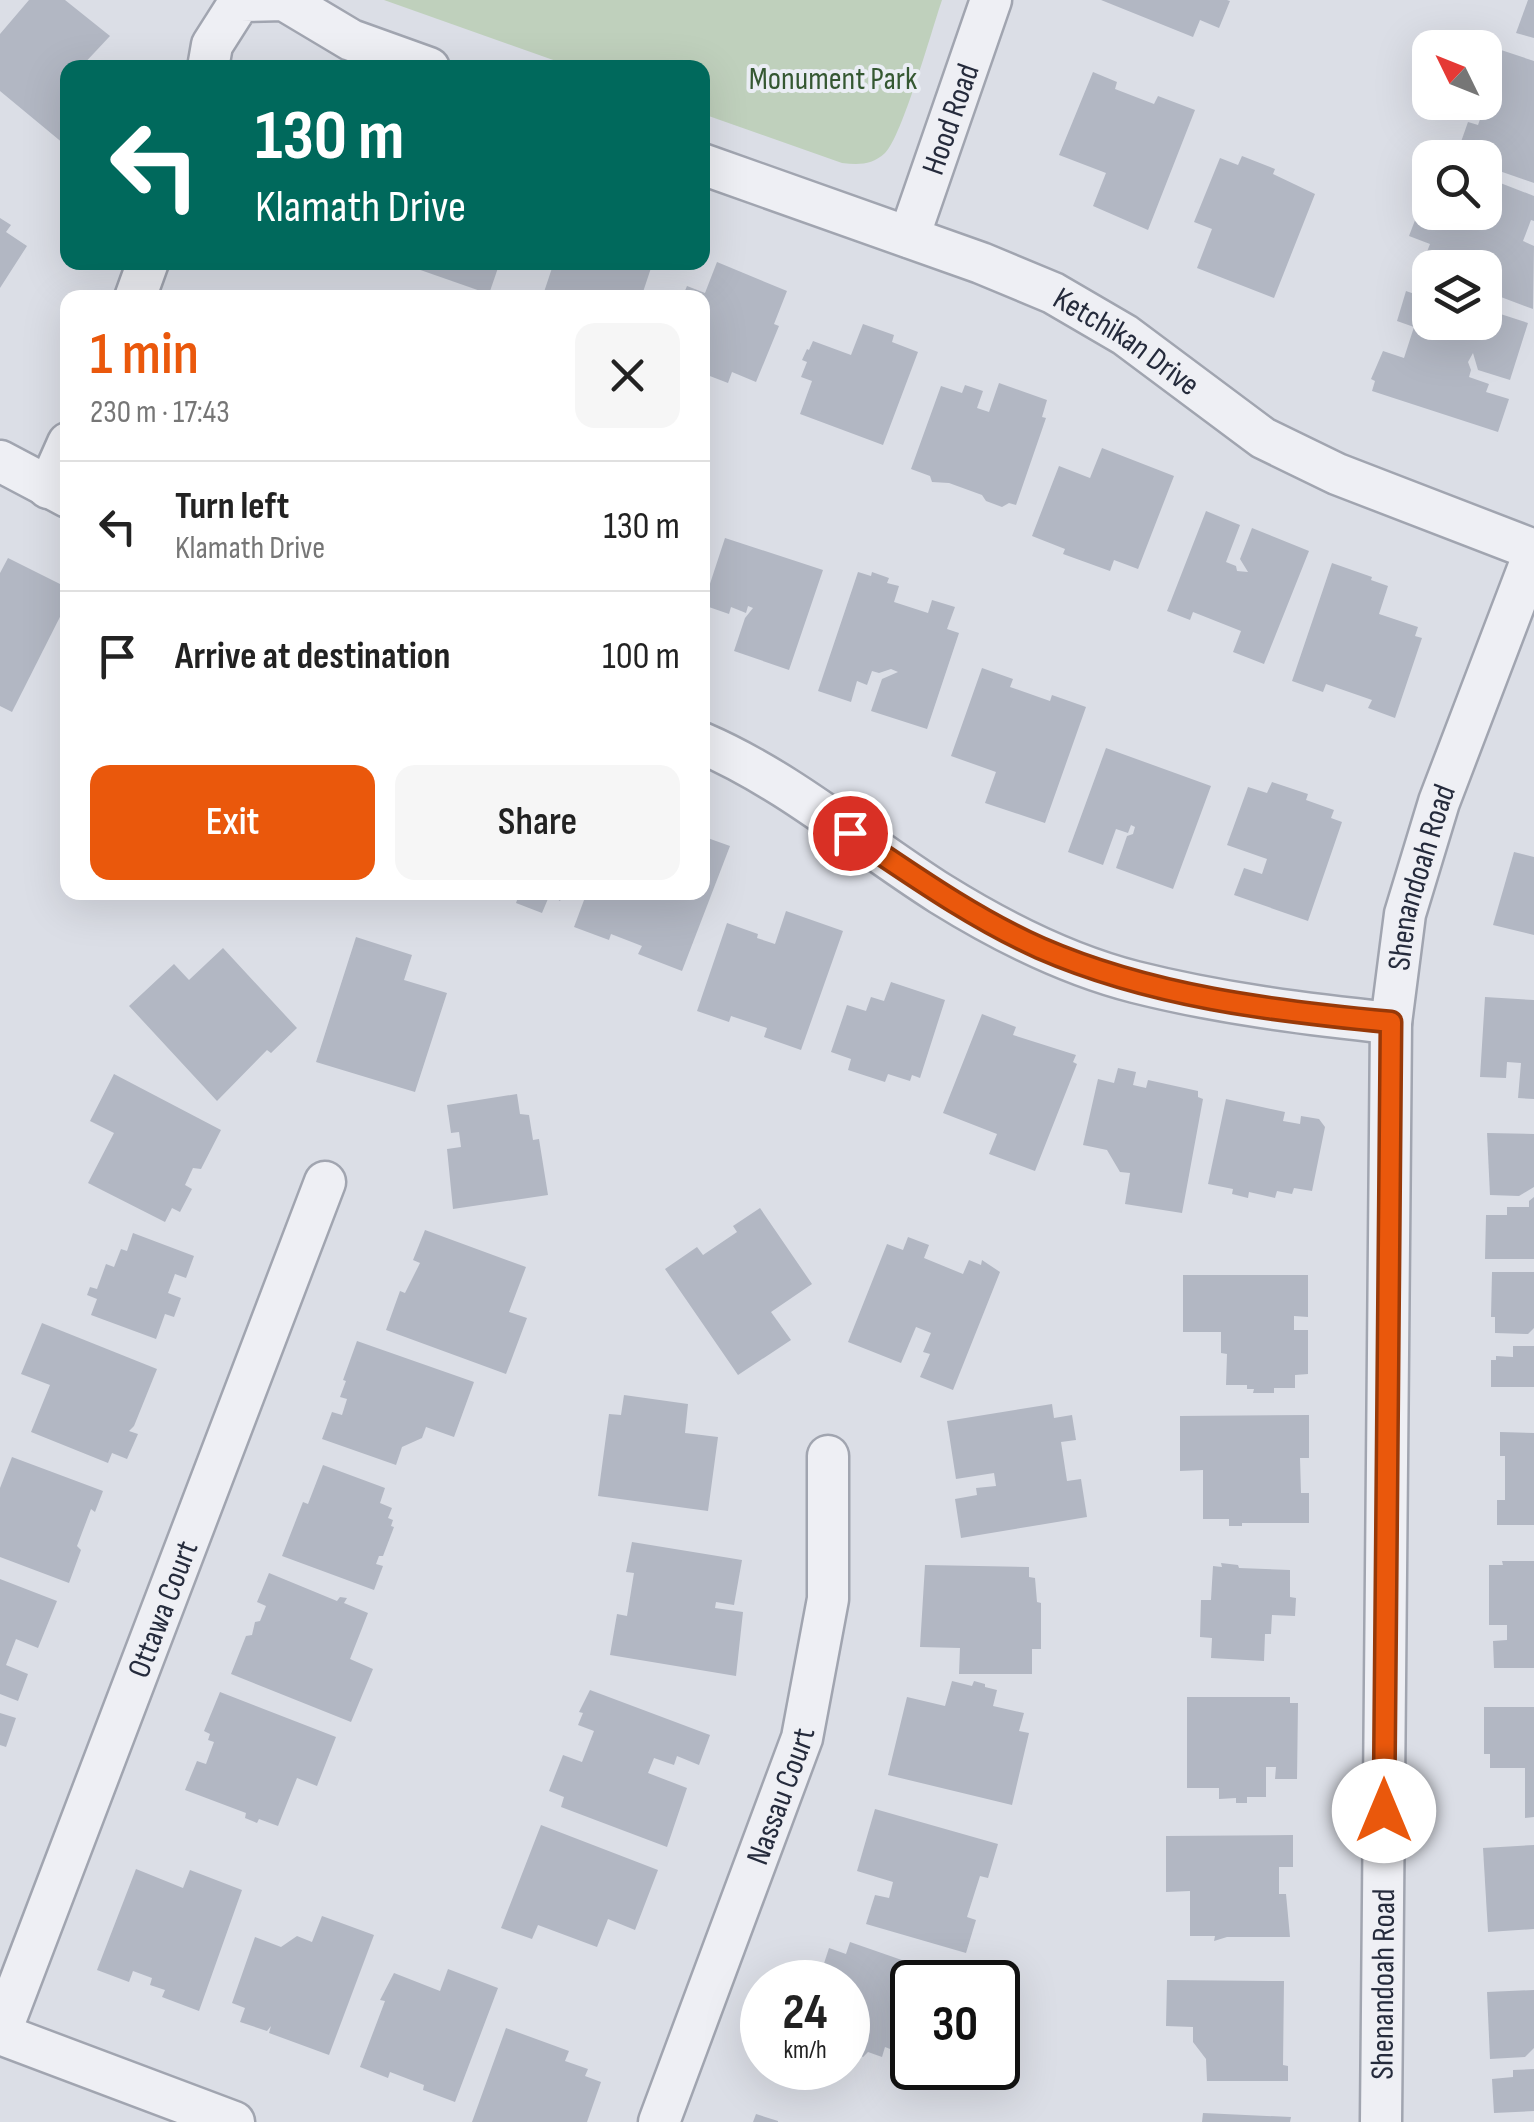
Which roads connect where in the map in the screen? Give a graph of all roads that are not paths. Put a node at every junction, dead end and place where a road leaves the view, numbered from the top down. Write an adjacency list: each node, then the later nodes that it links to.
1 (991, 0): 5 (street, Hood Road)
2 (209, 60): 3 (street)
3 (407, 60)
4 (710, 167): 5 (street, Ketchikan Drive)
5 (910, 237): 8 (street, Ketchikan Drive)
6 (0, 461): 7 (street)
7 (58, 493)
8 (1534, 551): 10 (street, Shenandoah Road)
9 (710, 747): 10 (street)
10 (1391, 1022): 16 (street, Shenandoah Road)
11 (325, 1182): 13 (street, Ottawa Court)
12 (828, 1456): 15 (street, Nassau Court)
13 (0, 2034): 14 (street)
14 (234, 2122)
15 (659, 2122)
16 (1381, 2122)

